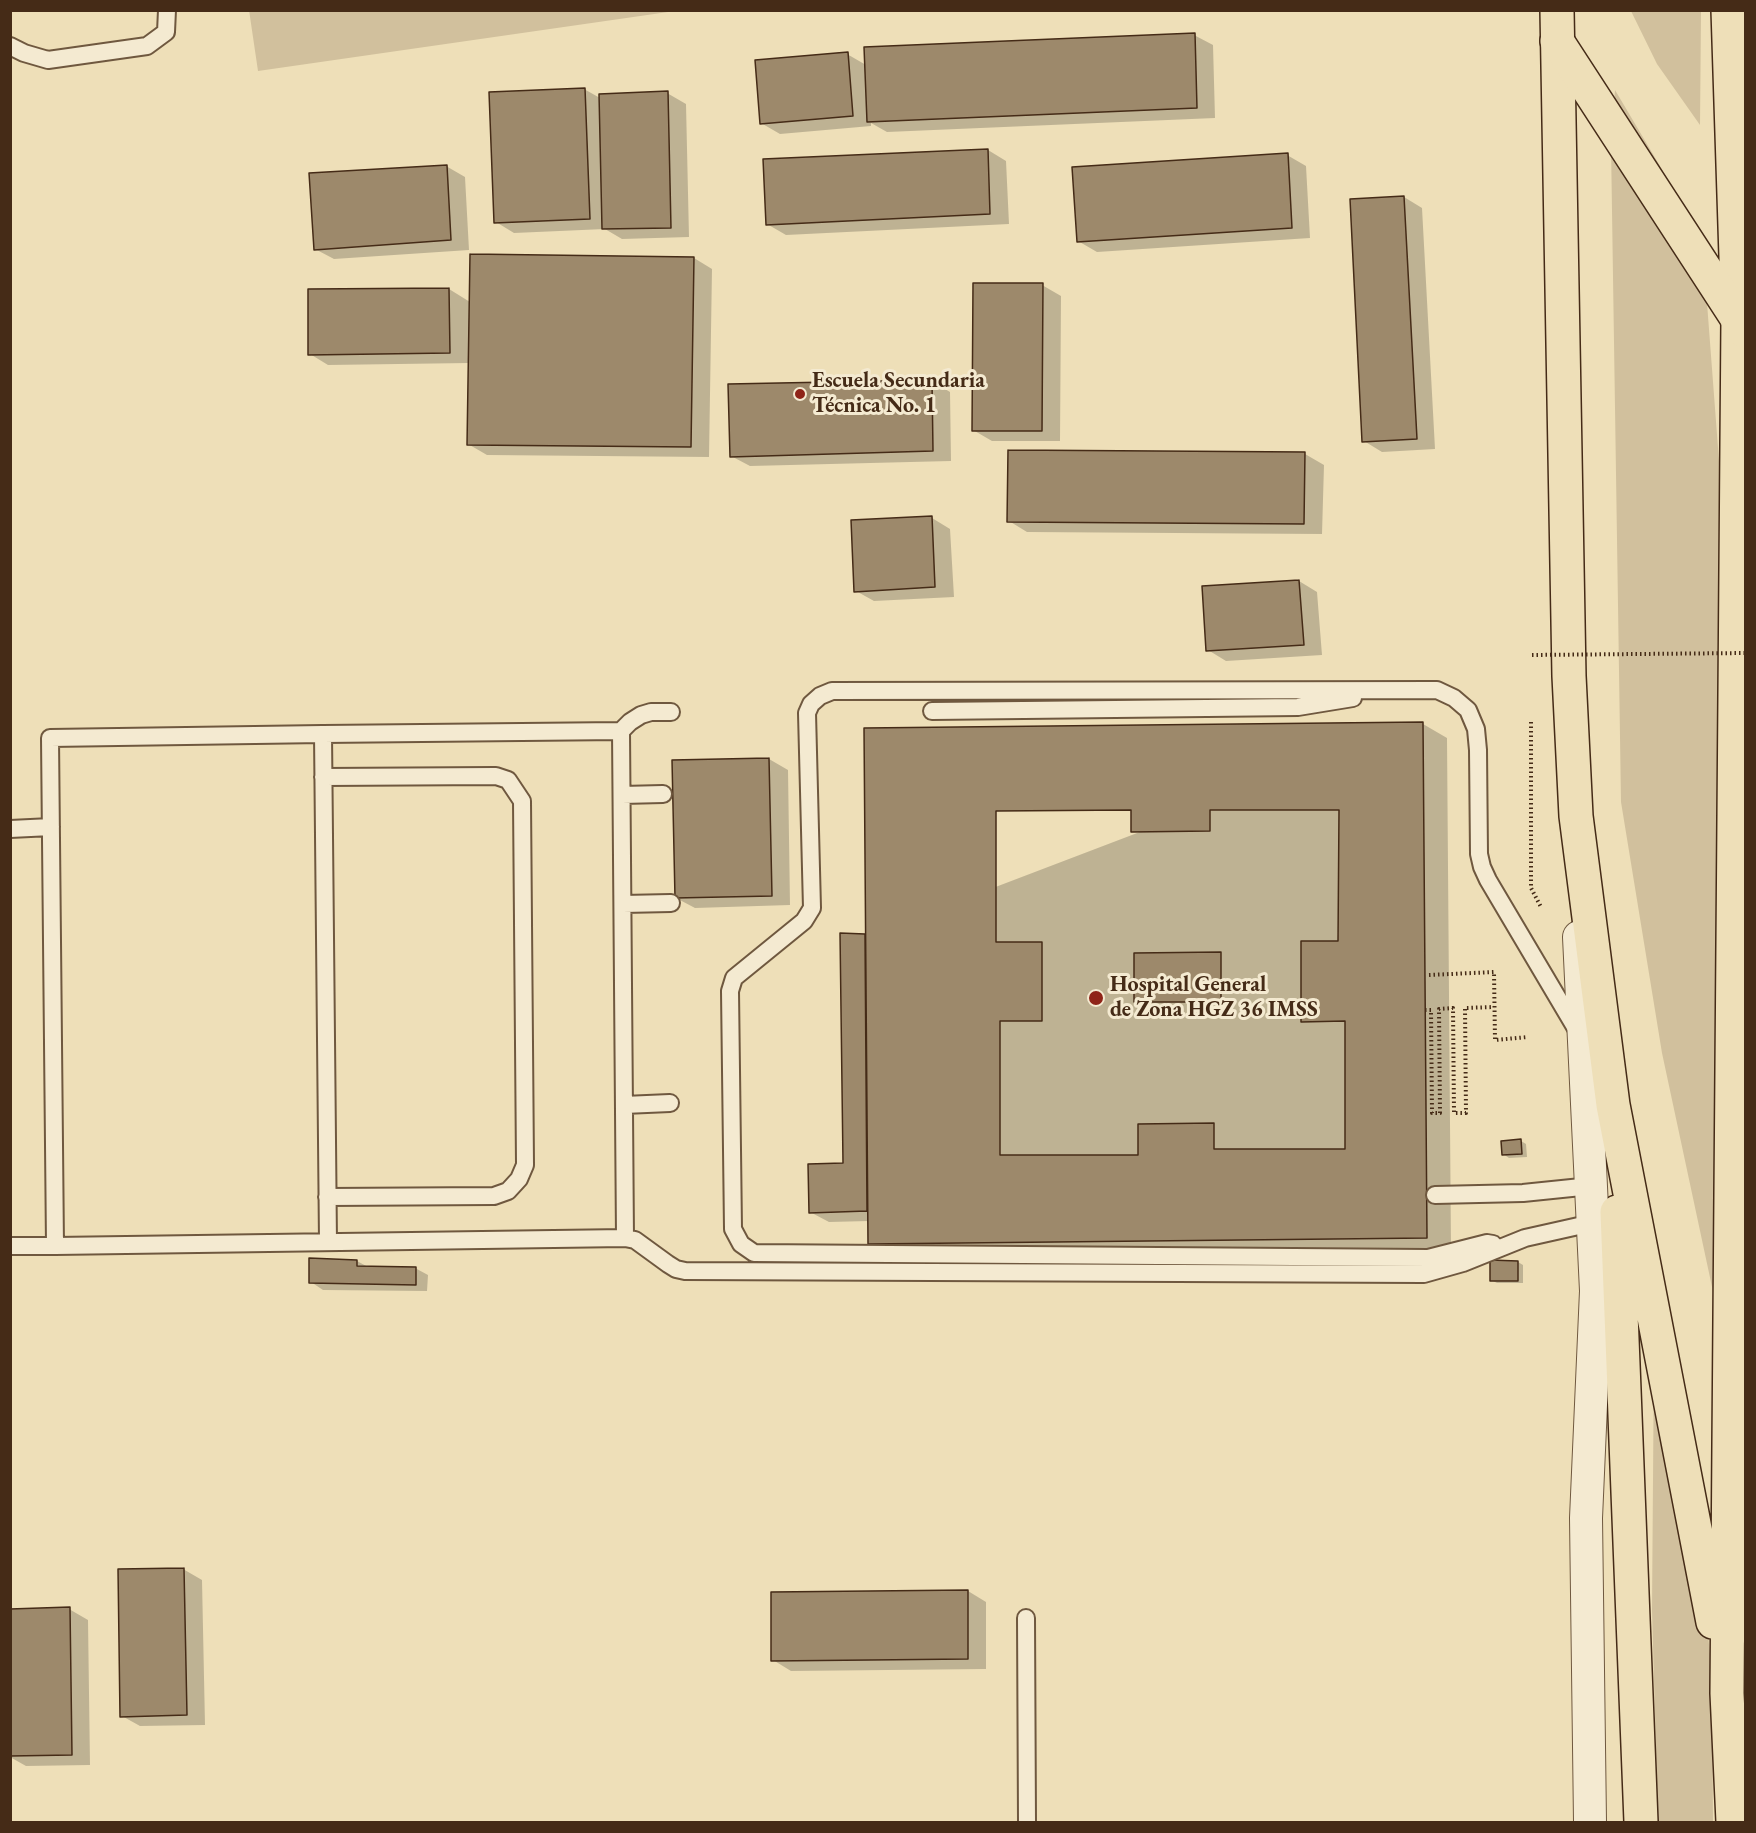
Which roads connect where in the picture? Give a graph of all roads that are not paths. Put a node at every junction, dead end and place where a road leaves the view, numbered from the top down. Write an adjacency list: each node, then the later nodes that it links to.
1 (167, 10): 4 (lane)
2 (1728, 10): 5 (main road)
3 (1557, 26): 5 (main road); 14 (main road)
4 (10, 46)
5 (1742, 325): 34 (main road)
6 (1403, 690): 7 (lane); 19 (lane); 29 (lane)
7 (932, 711)
8 (670, 712): 9 (lane)
9 (621, 731): 10 (lane); 13 (lane)
10 (323, 734): 11 (lane); 15 (lane)
11 (323, 777): 25 (lane); 25 (lane)
12 (663, 794): 13 (lane)
13 (622, 795): 18 (lane)
14 (1576, 816): 19 (street); 22 (main road)
15 (51, 828): 16 (lane); 31 (lane)
16 (10, 829)
17 (671, 903): 18 (lane)
18 (623, 904): 21 (lane)
19 (1583, 1041): 23 (street)
20 (670, 1103): 21 (lane)
21 (624, 1104): 27 (lane)
22 (1613, 1105): 35 (main road); 36 (main road)
23 (1591, 1186): 24 (lane); 26 (street)
24 (1436, 1195)
25 (327, 1197): 28 (lane)
26 (1592, 1223): 29 (lane); 38 (street)
27 (625, 1238): 28 (lane); 29 (lane)
28 (328, 1242): 31 (lane)
29 (1509, 1245)
30 (10, 1246): 31 (lane)
31 (55, 1246)
32 (1746, 1587): 34 (main road)
33 (1026, 1618): 37 (lane)
34 (1728, 1637): 35 (main road)
35 (1727, 1693): 39 (main road)
36 (1641, 1816)
37 (1027, 1822)
38 (1590, 1822)
39 (1733, 1822)

